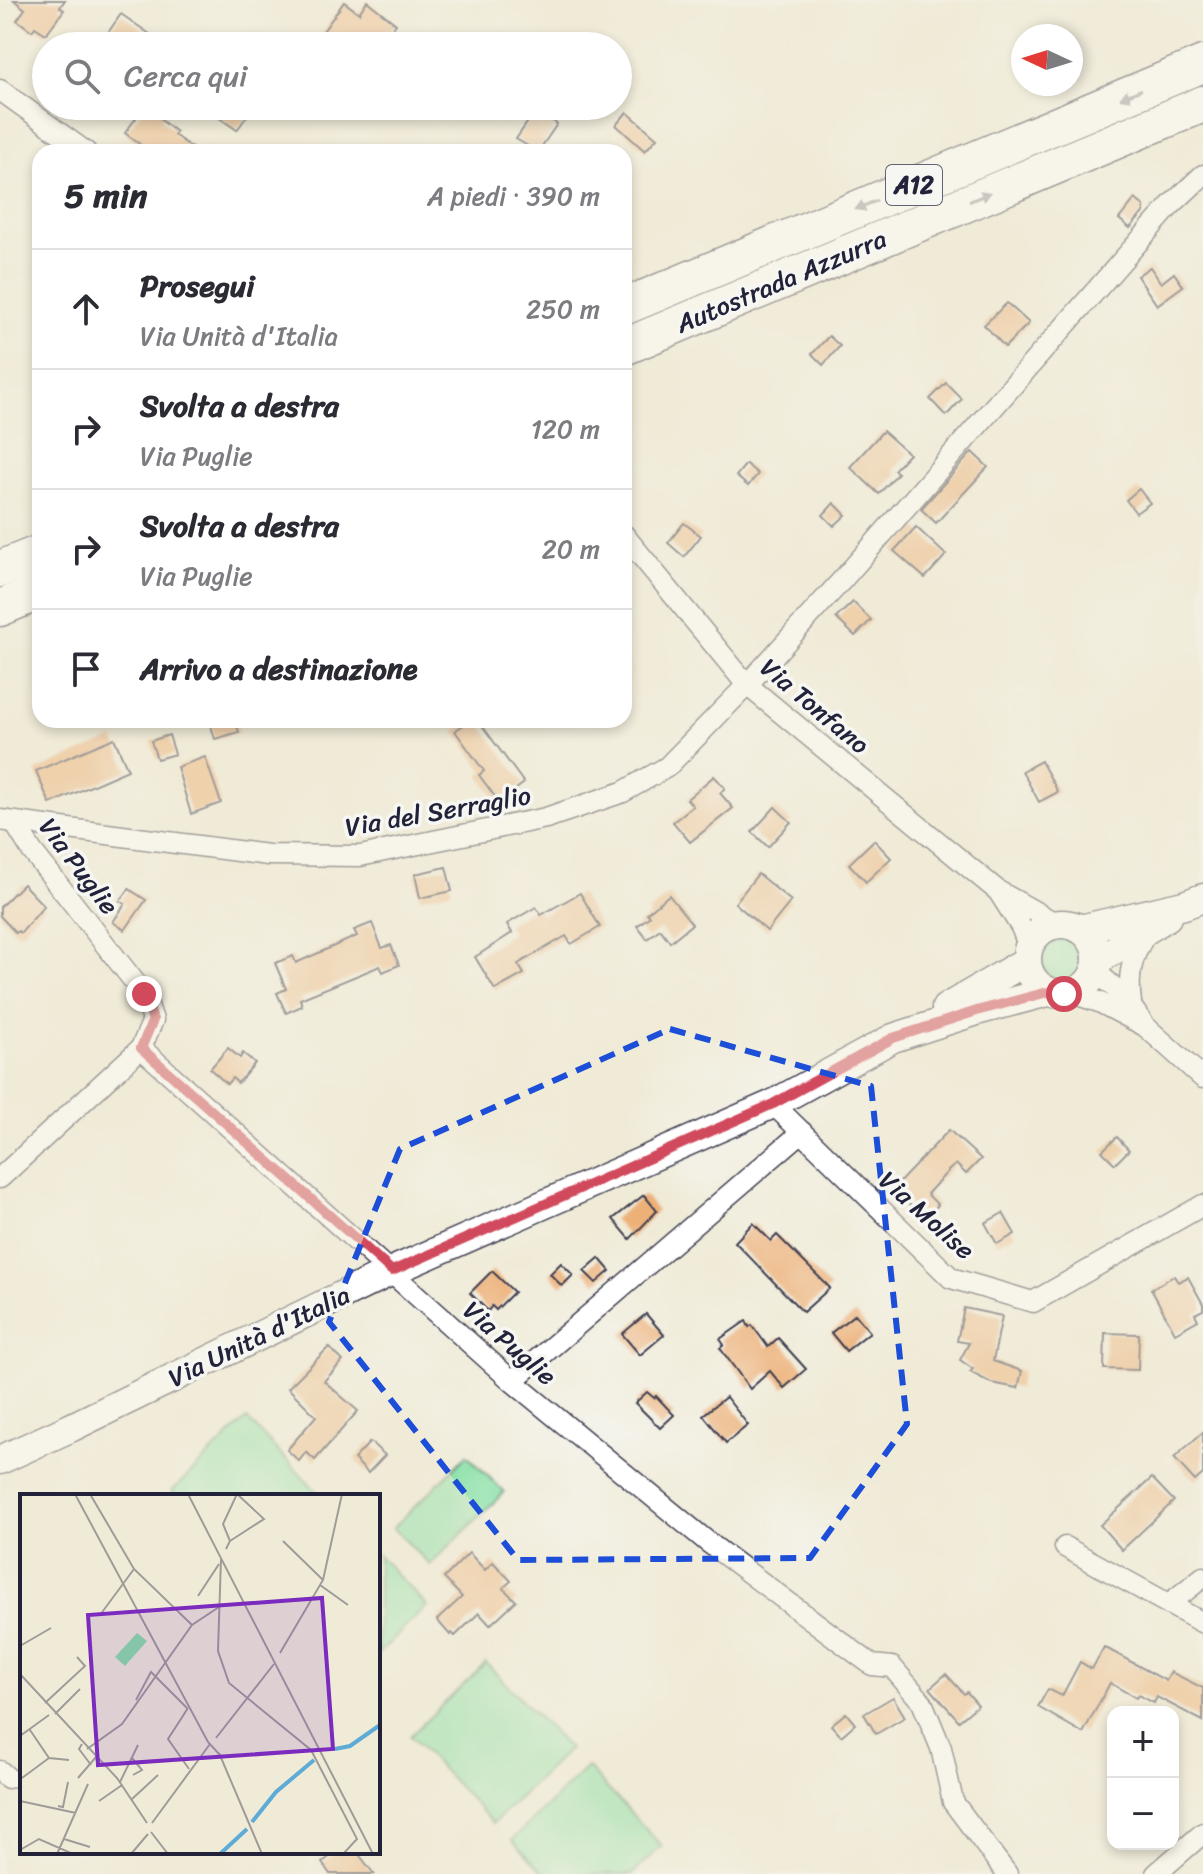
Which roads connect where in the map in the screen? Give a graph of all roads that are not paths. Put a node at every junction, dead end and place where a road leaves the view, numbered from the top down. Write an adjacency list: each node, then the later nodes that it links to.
1 (1203, 64): 8 (highway, Autostrada Azzurra / A12, one-way to 8)
2 (0, 90): 4 (street)
3 (1203, 104): 9 (highway, Autostrada Azzurra / A12, one-way to 3)
4 (32, 113)
5 (42, 120): 6 (street)
6 (75, 144)
7 (1203, 175): 15 (street, Via del Serraglio)
8 (632, 304)
9 (632, 344)
10 (632, 545): 15 (street, Via Tonfano)
11 (32, 556): 12 (highway)
12 (0, 569)
13 (32, 594): 14 (highway)
14 (0, 608)
15 (747, 685): 16 (street, Via del Serraglio); 17 (street, Via Tonfano)
16 (7, 821): 27 (street, Via Puglie)
17 (998, 891): 19 (street); 21 (street)
18 (1194, 901): 19 (main road); 20 (main road)
19 (1068, 926): 21 (main road); 22 (main road)
20 (1151, 927): 22 (main road); 24 (street)
21 (1028, 954): 23 (main road); 26 (main road)
22 (1096, 966): 23 (main road); 24 (street)
23 (1060, 992): 25 (street); 26 (main road, Via Unità d'Italia)
24 (1131, 1002): 25 (street)
25 (1145, 1026): 28 (street)
26 (893, 1038): 29 (main road, Via Unità d'Italia)
27 (141, 1048): 31 (street); 33 (street, Via Puglie)
28 (1203, 1078)
29 (773, 1104): 30 (street, Via Molise); 33 (main road, Via Unità d'Italia)
30 (802, 1132): 32 (street, Via Molise); 34 (street)
31 (0, 1178)
32 (1203, 1205)
33 (392, 1271): 34 (street, Via Puglie); 35 (main road, Via Unità d'Italia)
34 (512, 1381): 41 (street, Via Puglie)
35 (0, 1460)
36 (1065, 1547): 38 (street)
37 (1203, 1577): 38 (street)
38 (1169, 1604): 39 (street)
39 (1203, 1623)
40 (1203, 1833): 42 (street)
41 (1007, 1874)
42 (1156, 1874)

